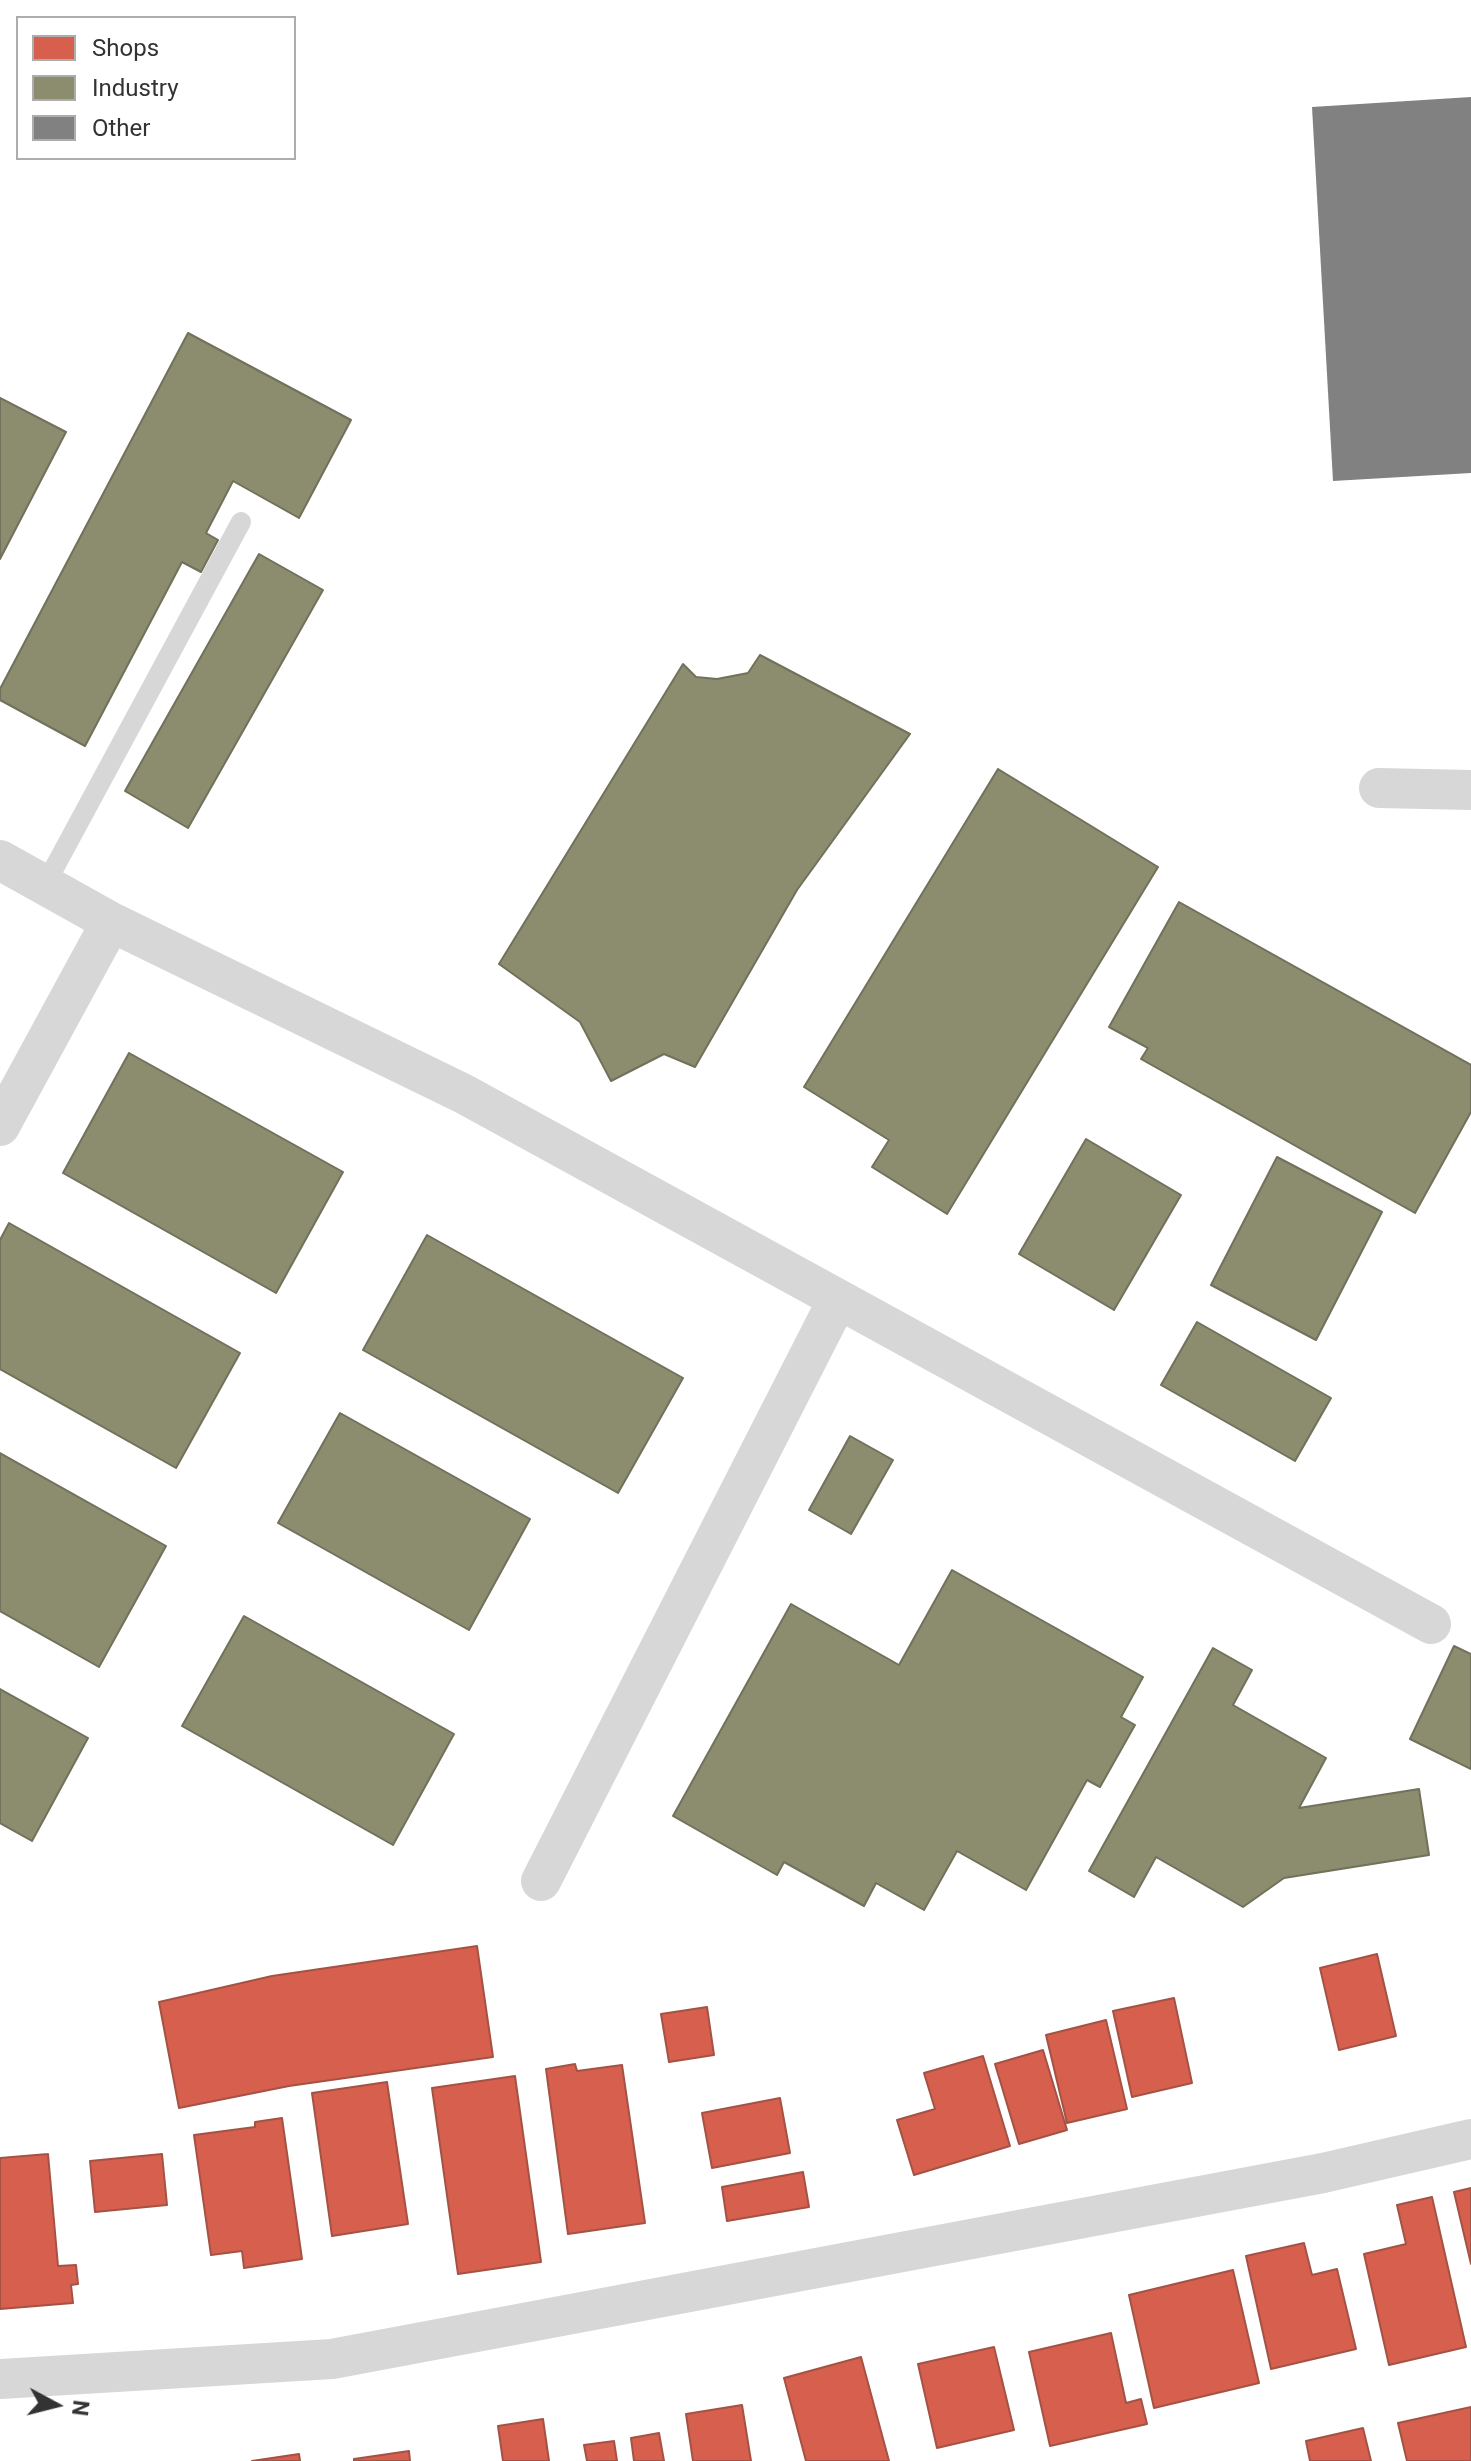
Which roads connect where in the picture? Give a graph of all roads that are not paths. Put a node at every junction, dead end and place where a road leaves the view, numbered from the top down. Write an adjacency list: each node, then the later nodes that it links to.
1 (241, 522): 5 (lane)
2 (1379, 788): 3 (street)
3 (1471, 790)
4 (0, 860): 5 (street)
5 (45, 885): 6 (street)
6 (111, 922): 7 (street); 8 (street)
7 (0, 1126)
8 (838, 1299): 9 (street); 10 (street)
9 (1431, 1624)
10 (541, 1881)
11 (1471, 2139): 12 (street)
12 (0, 2379)

